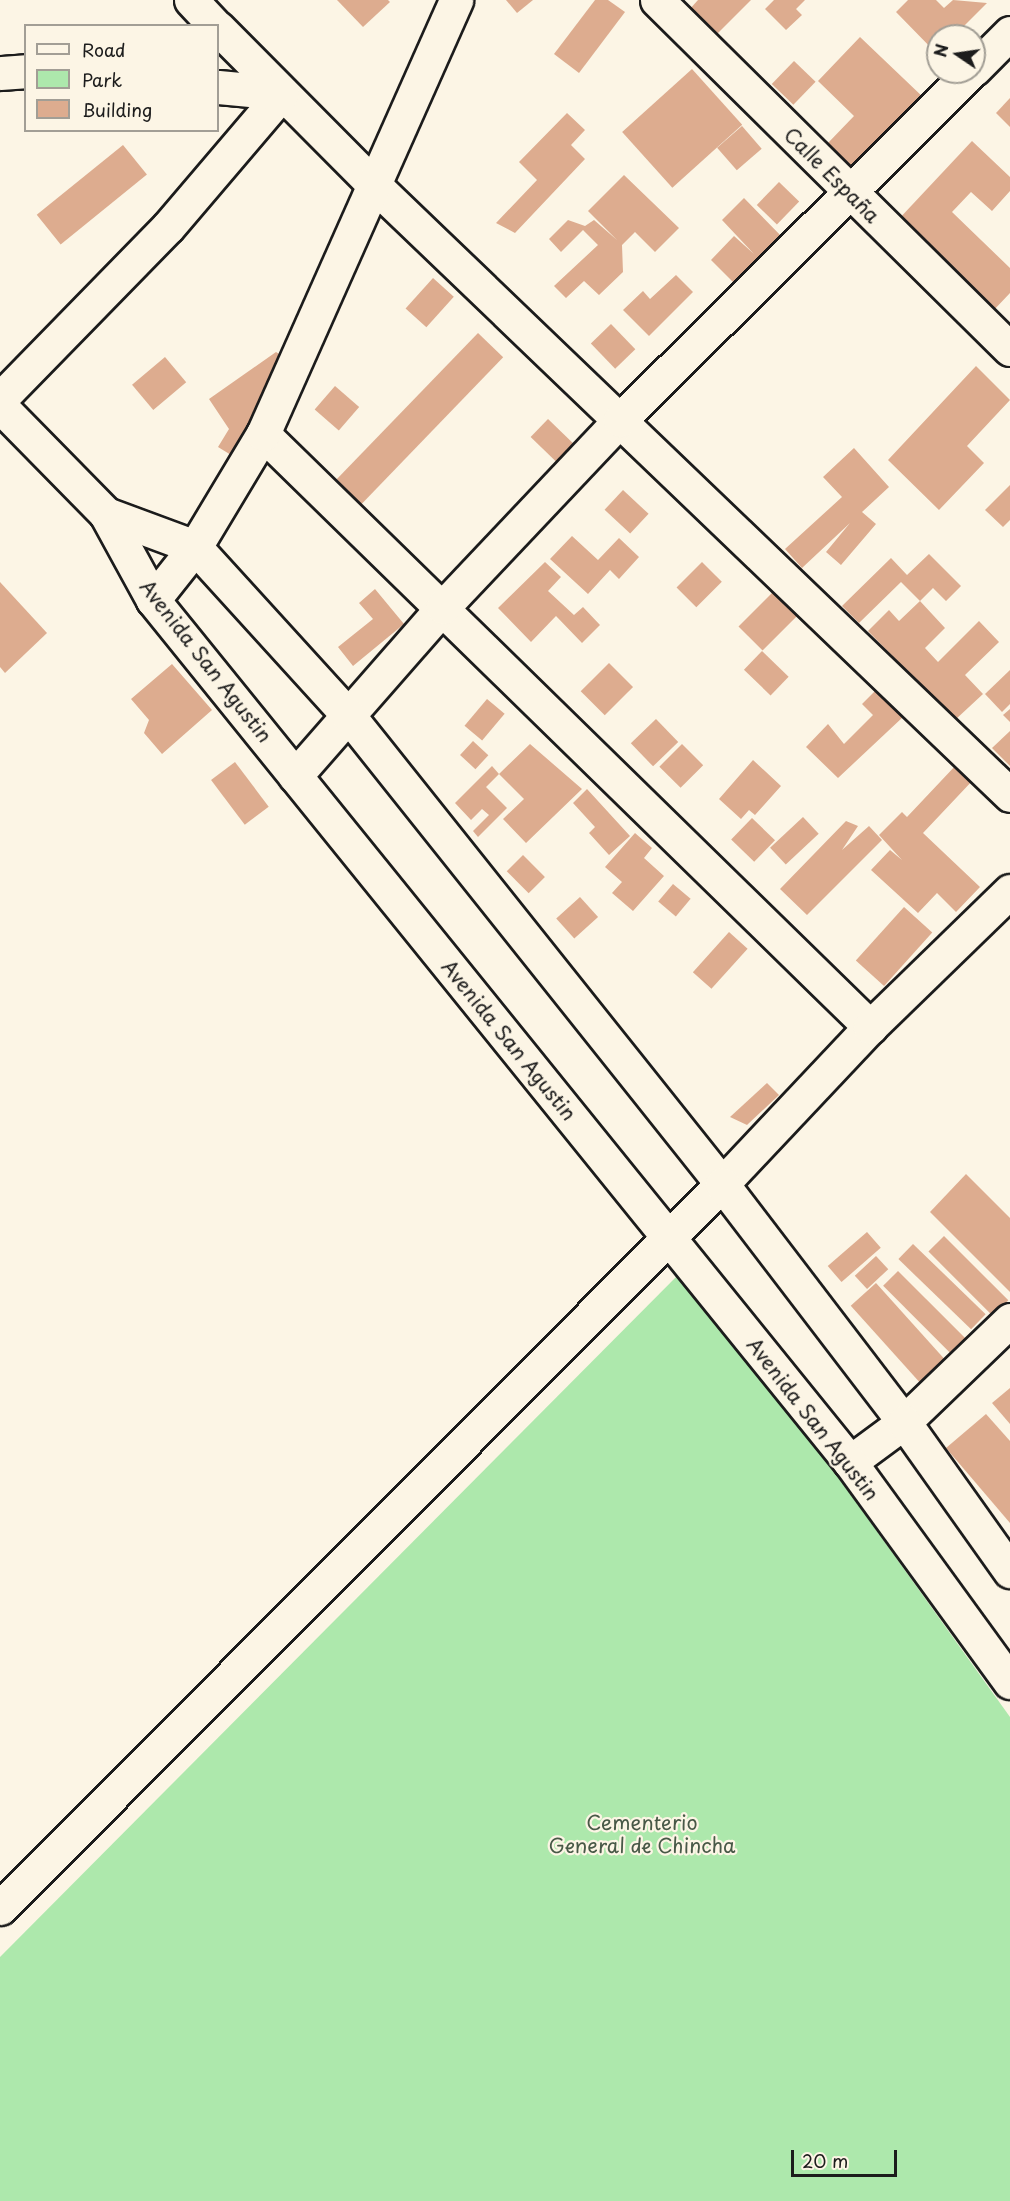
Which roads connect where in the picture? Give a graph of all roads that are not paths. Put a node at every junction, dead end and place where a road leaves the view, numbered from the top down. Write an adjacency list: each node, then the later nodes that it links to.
1 (191, 0): 4 (street)
2 (456, 0): 13 (street)
3 (657, 0): 14 (street, Calle España)
4 (213, 24)
5 (219, 30): 12 (street)
6 (1010, 33): 7 (street)
7 (986, 58)
8 (24, 71): 9 (street)
9 (0, 74)
10 (960, 84): 14 (street)
11 (219, 87): 12 (street)
12 (282, 93): 13 (street); 16 (street)
13 (372, 183): 18 (street); 19 (street)
14 (851, 195): 15 (street, Calle España); 18 (street)
15 (1010, 349)
16 (0, 399)
17 (0, 406): 20 (street, Avenida San Agustin)
18 (620, 420): 23 (street); 26 (street)
19 (263, 434): 21 (street); 23 (street)
20 (106, 514): 21 (street); 22 (street, Avenida San Agustin)
21 (195, 547): 22 (street); 24 (street)
22 (153, 600): 25 (street, Avenida San Agustin)
23 (443, 607): 24 (street); 28 (street)
24 (348, 715): 25 (street); 29 (street)
25 (295, 776): 30 (street, Avenida San Agustin)
26 (1010, 795)
27 (1010, 891): 28 (street)
28 (870, 1027): 29 (street)
29 (722, 1184): 30 (street); 32 (street)
30 (669, 1237): 33 (street, Avenida San Agustin); 36 (street)
31 (1010, 1320): 32 (street)
32 (904, 1422): 33 (street); 34 (street)
33 (850, 1462): 35 (street, Avenida San Agustin)
34 (1010, 1571)
35 (1010, 1682)
36 (0, 1908)

